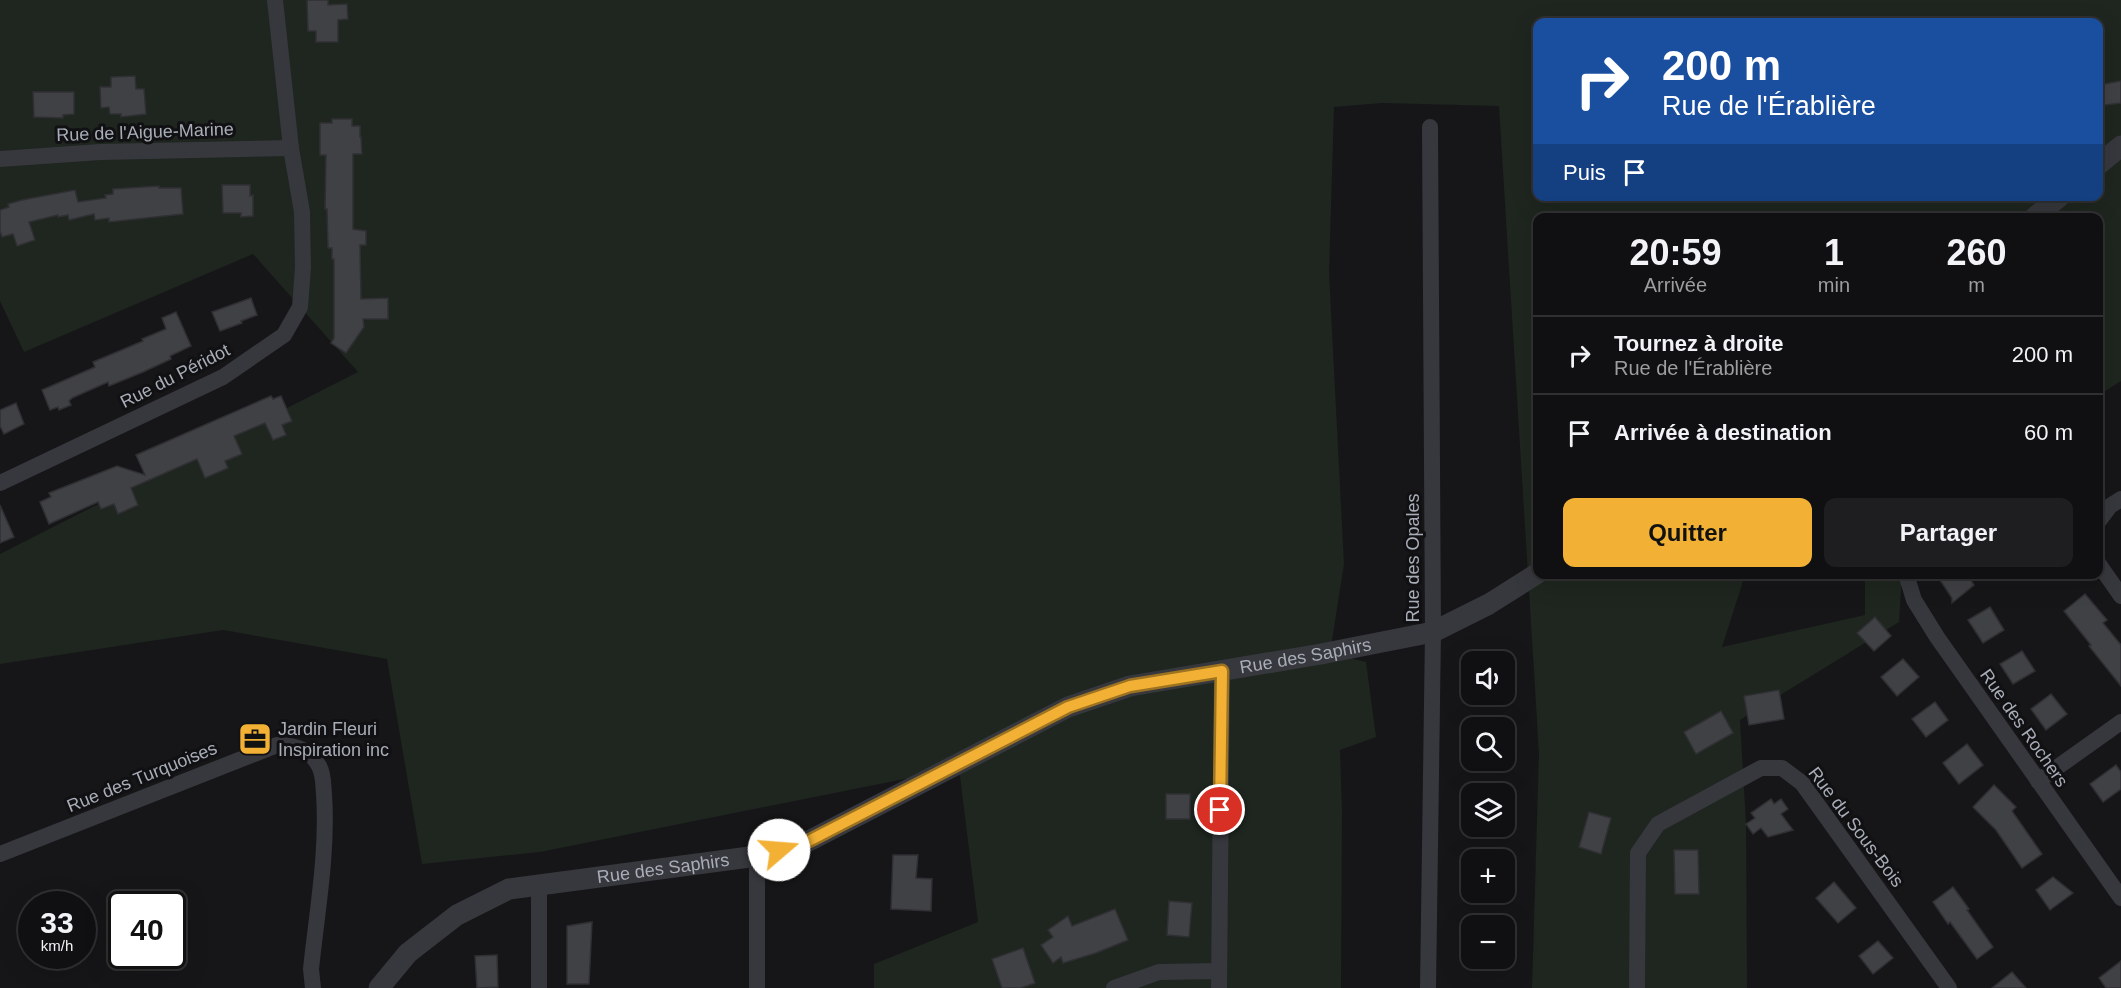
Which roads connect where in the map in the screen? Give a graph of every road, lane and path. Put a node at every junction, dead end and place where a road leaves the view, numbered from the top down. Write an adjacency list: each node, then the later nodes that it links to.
1 (275, 0): 4 (street, Rue du Péridot)
2 (1430, 127): 16 (street, Rue des Opales)
3 (2121, 146): 6 (street)
4 (291, 148): 5 (street, Rue de l'Aigue-Marine); 9 (street, Rue du Péridot)
5 (0, 159)
6 (2103, 161)
7 (2054, 201): 8 (street)
8 (2040, 213)
9 (0, 483)
10 (2121, 499): 11 (street)
11 (2103, 515)
12 (2103, 570): 15 (street)
13 (1533, 576): 16 (street, Rue des Saphirs)
14 (1908, 579): 19 (street, Rue des Rochers)
15 (2121, 596)
16 (1433, 632): 17 (street, Rue des Saphirs); 31 (street, Rue des Opales)
17 (1222, 671): 21 (street, Rue des Saphirs); 24 (street)
18 (2121, 722): 19 (street)
19 (2038, 780): 23 (street, Rue des Rochers)
20 (0, 854): 26 (street, Rue des Turquoises)
21 (757, 856): 22 (street, Rue des Saphirs); 29 (street)
22 (539, 884): 27 (street, Rue des Saphirs); 28 (street)
23 (2121, 898)
24 (1219, 980): 30 (street)
25 (1941, 985): 32 (street, Rue du Sous-Bois)
26 (313, 988)
27 (379, 988)
28 (539, 988)
29 (757, 988)
30 (1114, 988)
31 (1428, 988)
32 (1637, 988)

